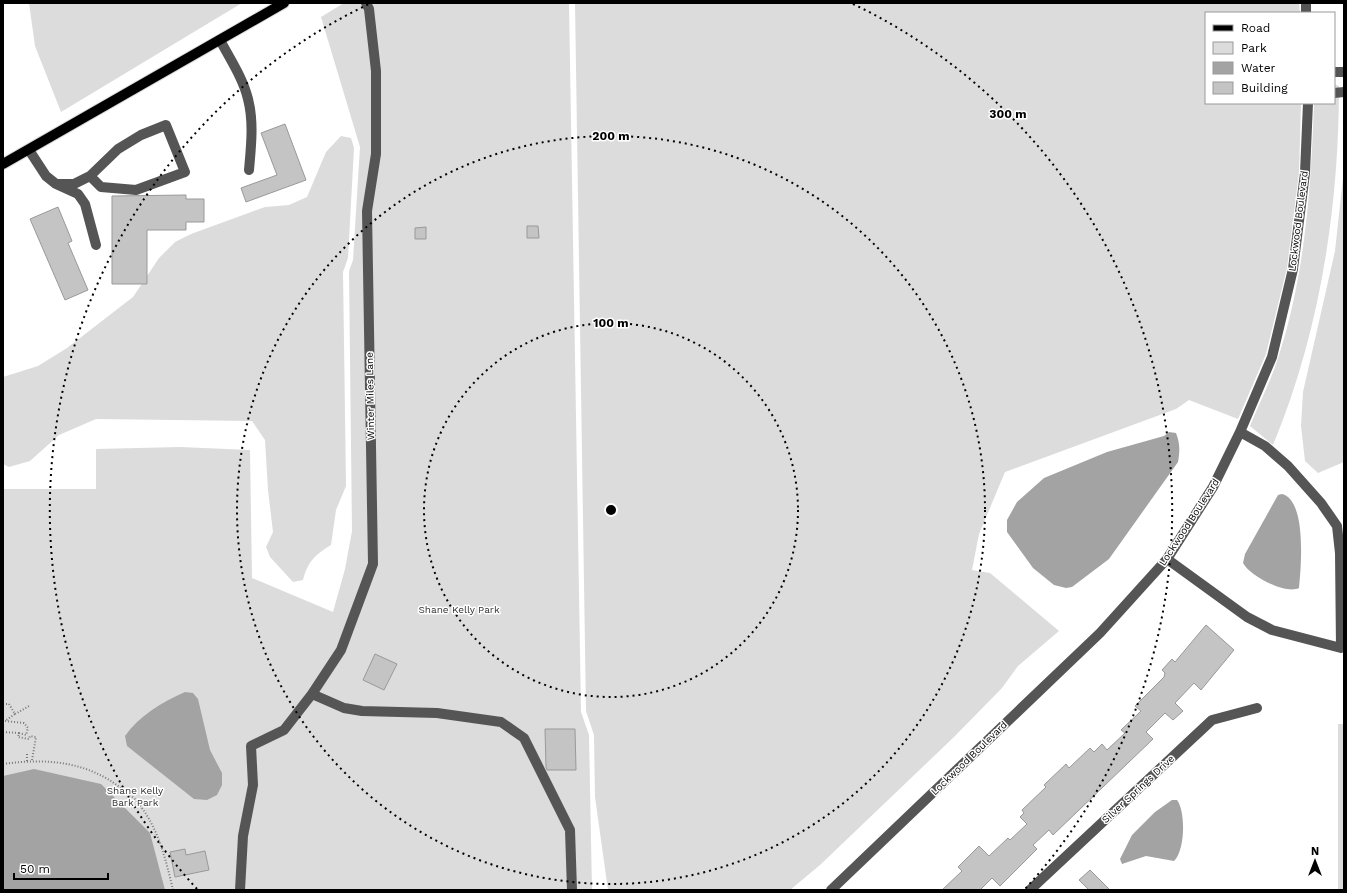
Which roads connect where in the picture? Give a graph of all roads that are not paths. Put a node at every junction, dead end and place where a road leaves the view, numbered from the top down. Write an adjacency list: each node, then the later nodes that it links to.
1 (284, 3): 3 (main road)
2 (366, 3): 14 (street, Winter Miles Lane)
3 (220, 40): 5 (main road); 7 (street)
4 (1308, 104): 11 (street, Lockwood Boulevard)
5 (28, 150): 6 (main road); 9 (street)
6 (3, 164)
7 (249, 170)
8 (90, 176): 8 (street); 9 (street)
9 (56, 184): 10 (street)
10 (96, 245)
11 (1240, 432): 12 (street); 13 (street, Lockwood Boulevard)
12 (1340, 526): 13 (street)
13 (1167, 559): 18 (street, Lockwood Boulevard)
14 (312, 694): 16 (street, Winter Miles Lane); 17 (street)
15 (1257, 708): 19 (street, Silver Springs Drive)
16 (240, 890)
17 (572, 890)
18 (831, 890)
19 (1030, 890)

